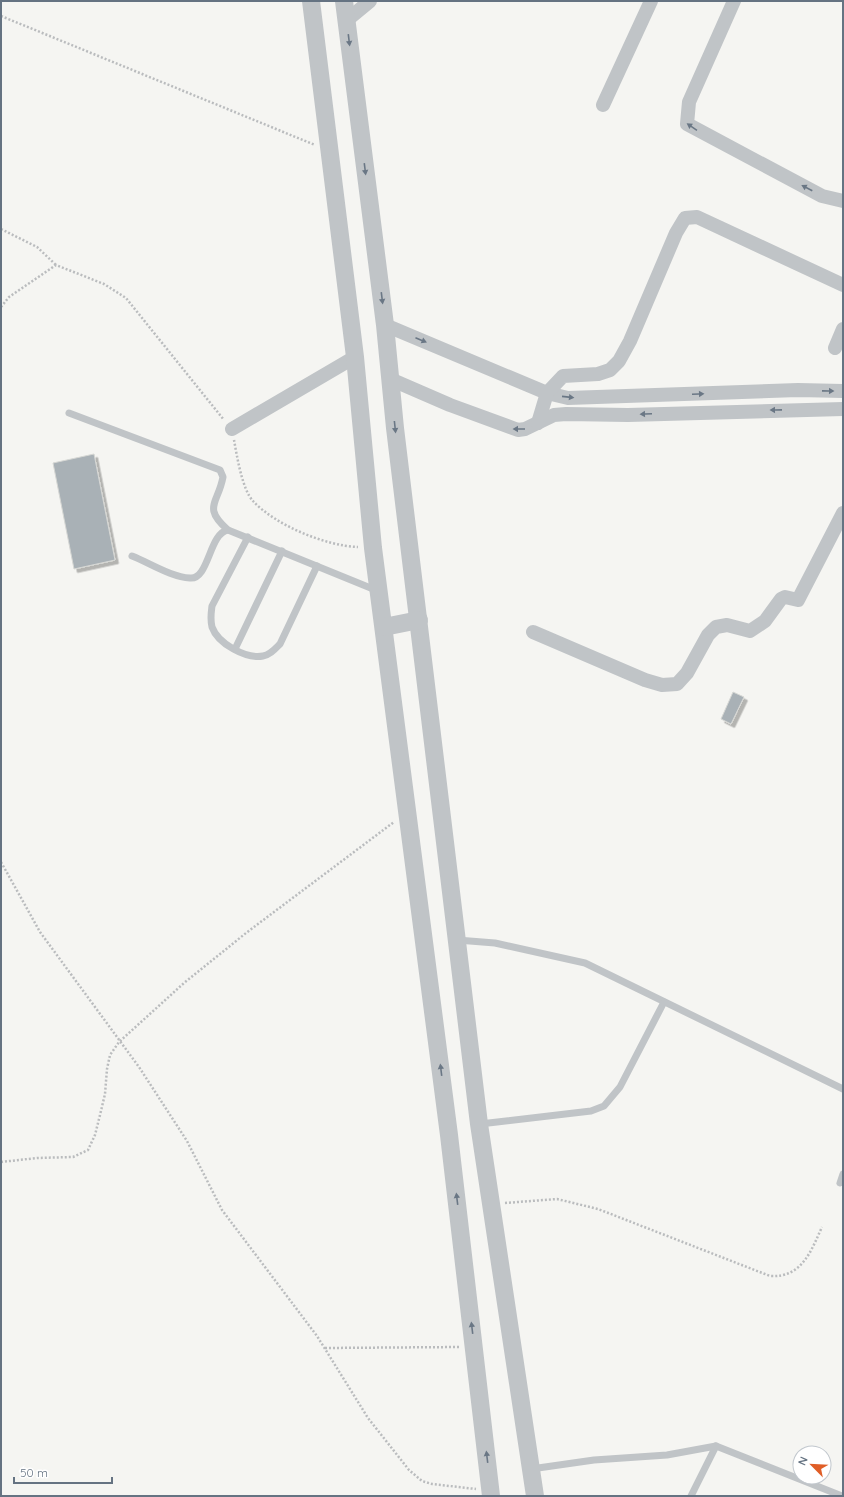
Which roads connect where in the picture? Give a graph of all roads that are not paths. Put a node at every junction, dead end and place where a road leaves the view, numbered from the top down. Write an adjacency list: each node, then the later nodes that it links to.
1 (311, 1): 13 (street)
2 (344, 1): 6 (street)
3 (370, 1): 6 (street)
4 (651, 1): 7 (street)
5 (734, 1): 8 (street, one-way to 5)
6 (347, 20): 10 (street, one-way to 10)
7 (603, 105)
8 (843, 201)
9 (843, 285): 16 (street)
10 (385, 325): 14 (street); 16 (street, one-way to 16)
11 (843, 329): 12 (street)
12 (835, 348)
13 (355, 357): 20 (street); 27 (street)
14 (390, 379): 19 (street, one-way to 14); 28 (street, one-way to 28)
15 (843, 391): 16 (street, one-way to 15)
16 (547, 393): 19 (street)
17 (843, 409): 19 (street, one-way to 19)
18 (69, 413): 22 (lane)
19 (538, 423)
20 (232, 429)
21 (843, 513): 30 (street)
22 (228, 530): 23 (lane); 25 (lane)
23 (248, 537): 24 (lane); 31 (lane)
24 (282, 551): 26 (lane); 31 (lane)
25 (132, 556)
26 (317, 566): 27 (lane); 31 (lane)
27 (379, 591): 29 (street)
28 (420, 620): 29 (street); 32 (street)
29 (384, 626): 40 (street, one-way to 29)
30 (533, 632)
31 (235, 649)
32 (457, 940): 33 (lane); 35 (street)
33 (664, 1002): 34 (lane); 35 (lane)
34 (843, 1089)
35 (479, 1124): 39 (street)
36 (843, 1174): 37 (lane)
37 (840, 1183)
38 (716, 1446): 39 (lane); 42 (lane); 43 (lane)
39 (531, 1469): 41 (street)
40 (491, 1493)
41 (535, 1496)
42 (691, 1496)
43 (842, 1496)

